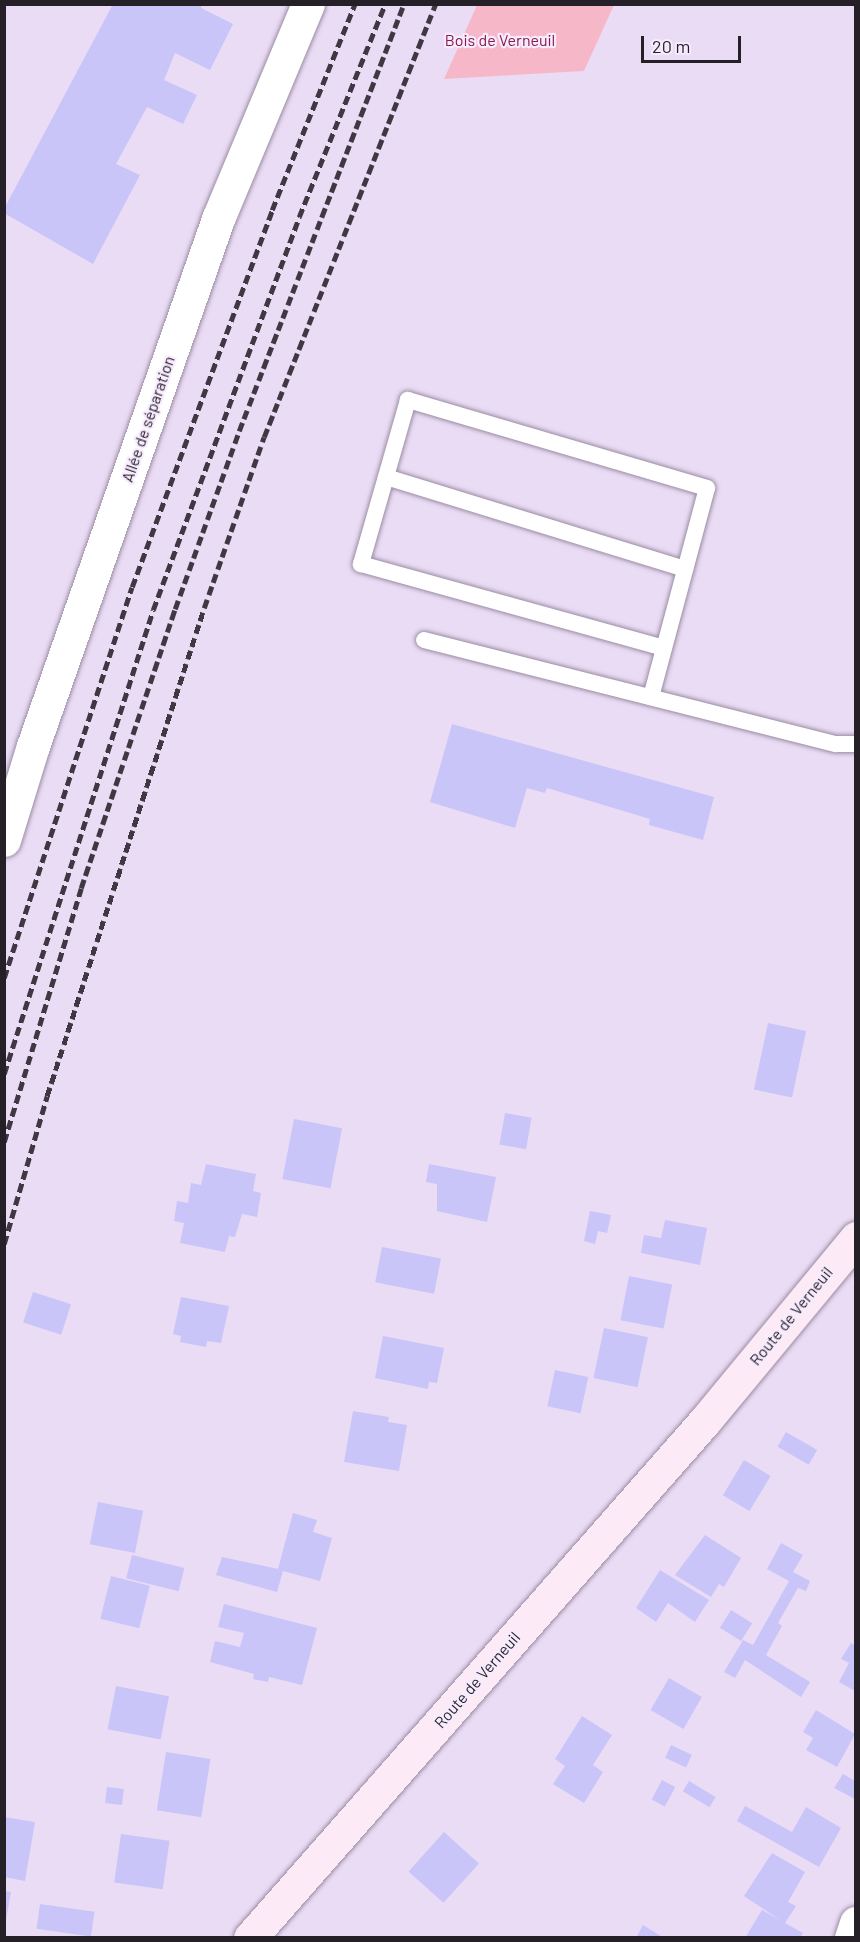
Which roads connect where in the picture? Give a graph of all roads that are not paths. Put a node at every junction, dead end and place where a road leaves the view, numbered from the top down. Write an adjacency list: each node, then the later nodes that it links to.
1 (308, 4): 8 (street, Allée de séparation)
2 (386, 477): 3 (lane); 3 (lane); 5 (lane)
3 (685, 569): 5 (lane)
4 (424, 640): 6 (lane)
5 (664, 648): 6 (lane)
6 (651, 697): 7 (lane)
7 (855, 744)
8 (4, 840)
9 (855, 1238): 11 (main road, Route de Verneuil)
10 (855, 1274): 11 (main road, Route de Verneuil)
11 (705, 1422): 13 (main road, Route de Verneuil)
12 (855, 1923): 14 (street)
13 (250, 1938)
14 (851, 1938)

